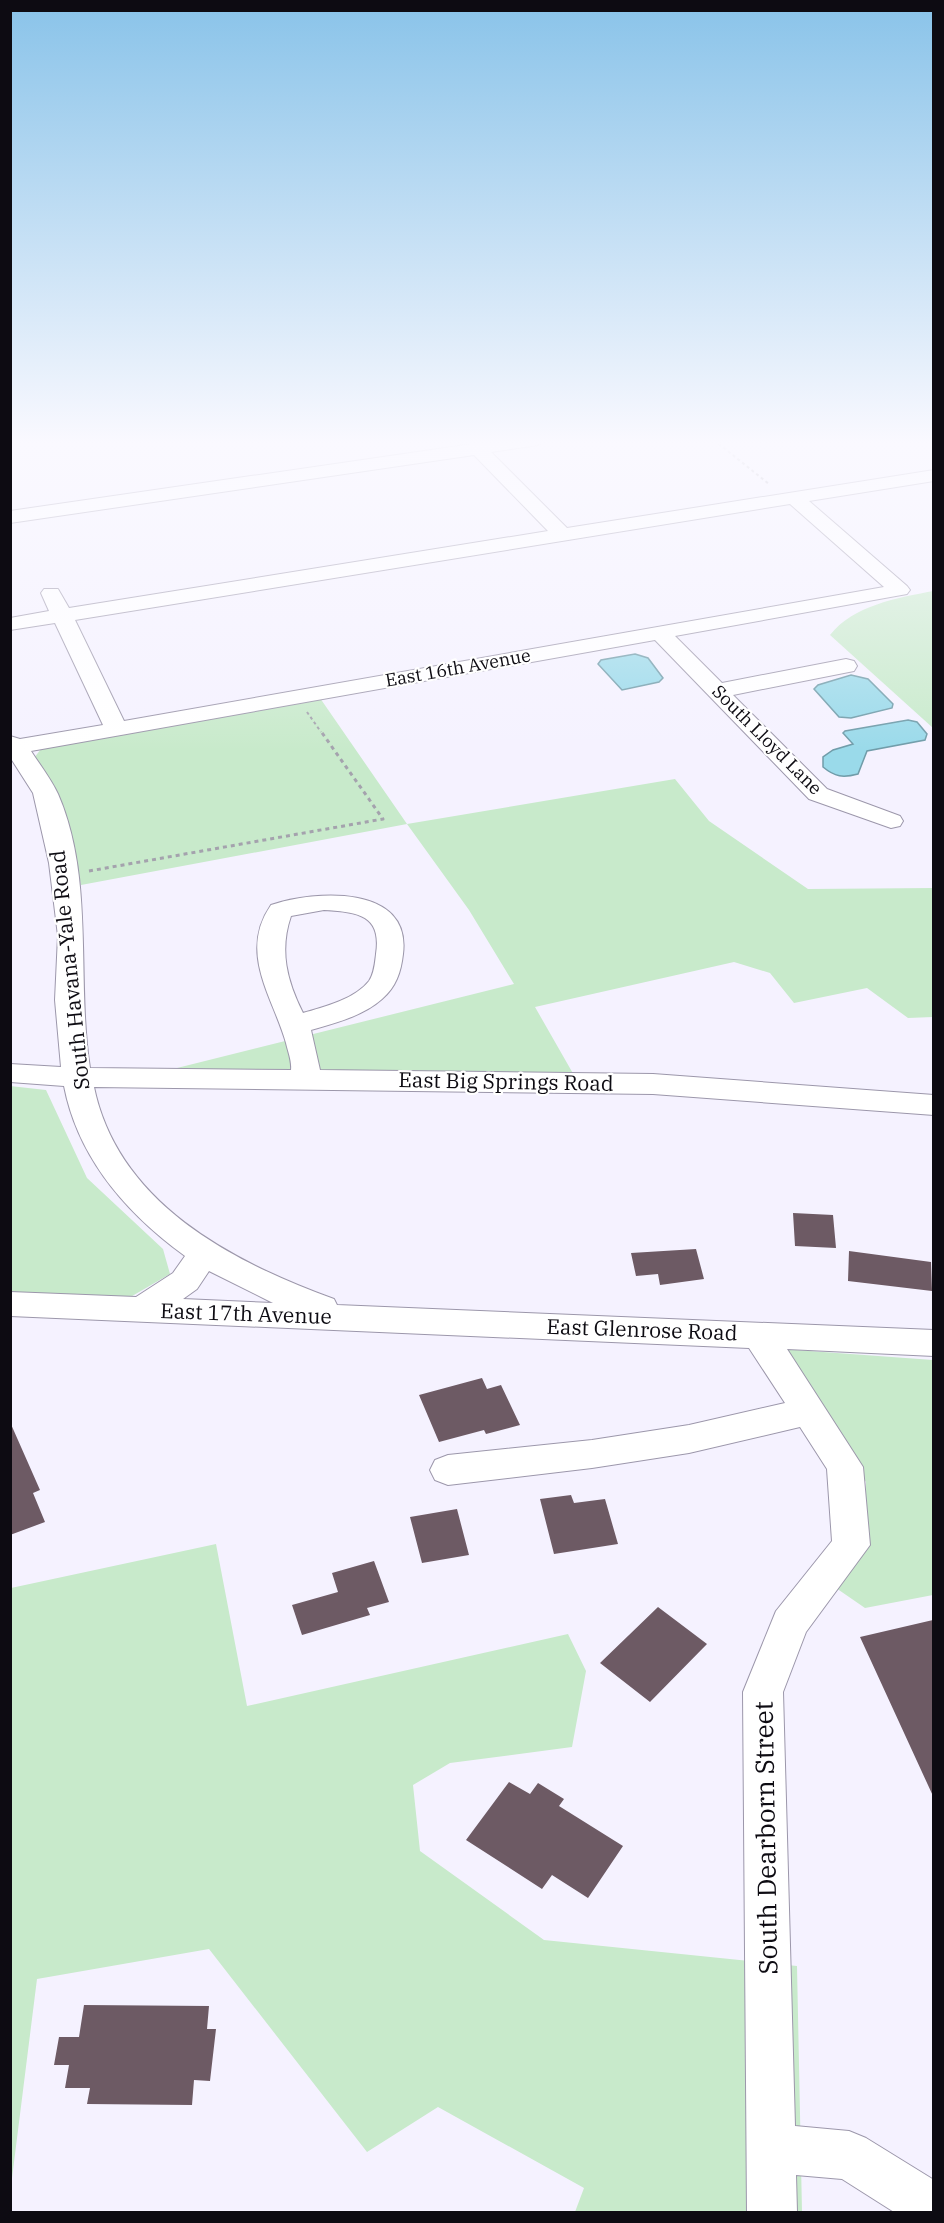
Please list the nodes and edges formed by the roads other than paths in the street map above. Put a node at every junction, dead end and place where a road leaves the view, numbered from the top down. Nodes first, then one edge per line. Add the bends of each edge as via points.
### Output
1 (508, 544) edge
2 (847, 544) edge
3 (51, 592) dead end
4 (64, 615) junction
5 (10, 624) edge
6 (659, 632) junction
7 (846, 666) dead end
8 (717, 691) junction
9 (116, 728) junction
10 (13, 745) edge
11 (891, 821) dead end
12 (295, 1025) junction
13 (10, 1073) edge
14 (78, 1077) junction
15 (305, 1080) junction
16 (933, 1105) edge
17 (203, 1254) junction
18 (10, 1304) edge
19 (141, 1310) junction
20 (351, 1318) junction
21 (759, 1335) junction
22 (933, 1343) edge
23 (809, 1411) junction
24 (448, 1470) dead end
25 (771, 2148) junction
26 (933, 2209) edge
27 (772, 2212) edge

1 - 4 street
2 - 6 street, East 16th Avenue via 900,590
3 - 4 street
4 - 5 street
4 - 9 street
6 - 8 street, South Lloyd Lane
6 - 9 street, East 16th Avenue
7 - 8 street
8 - 11 street, South Lloyd Lane via 818,795
9 - 10 street, East 16th Avenue
10 - 14 street, South Havana-Yale Road via 45,794 57,838 70,936 69,1001
12 - 12 street via 355,1004 379,986 389,961 392,933 381,915 358,905 318,903 292,905 280,911 273,926 270,953 274,983
12 - 15 street via 306,1065
13 - 14 street
14 - 15 street, East Big Springs Road
14 - 17 street, South Havana-Yale Road via 84,1111 98,1146 159,1220
15 - 16 street, East Big Springs Road via 653,1084
17 - 19 street, East 17th Avenue via 185,1281
17 - 20 street, South Havana-Yale Road via 293,1298
18 - 19 street, East 17th Avenue
19 - 20 street, East 17th Avenue
20 - 21 street, East Glenrose Road
21 - 22 street, East Glenrose Road
21 - 23 street, South Dearborn Street
23 - 24 street via 689,1439
23 - 25 street, South Dearborn Street via 846,1467 851,1545 790,1623 763,1692
25 - 26 street via 849,2155
25 - 27 street, South Dearborn Street

